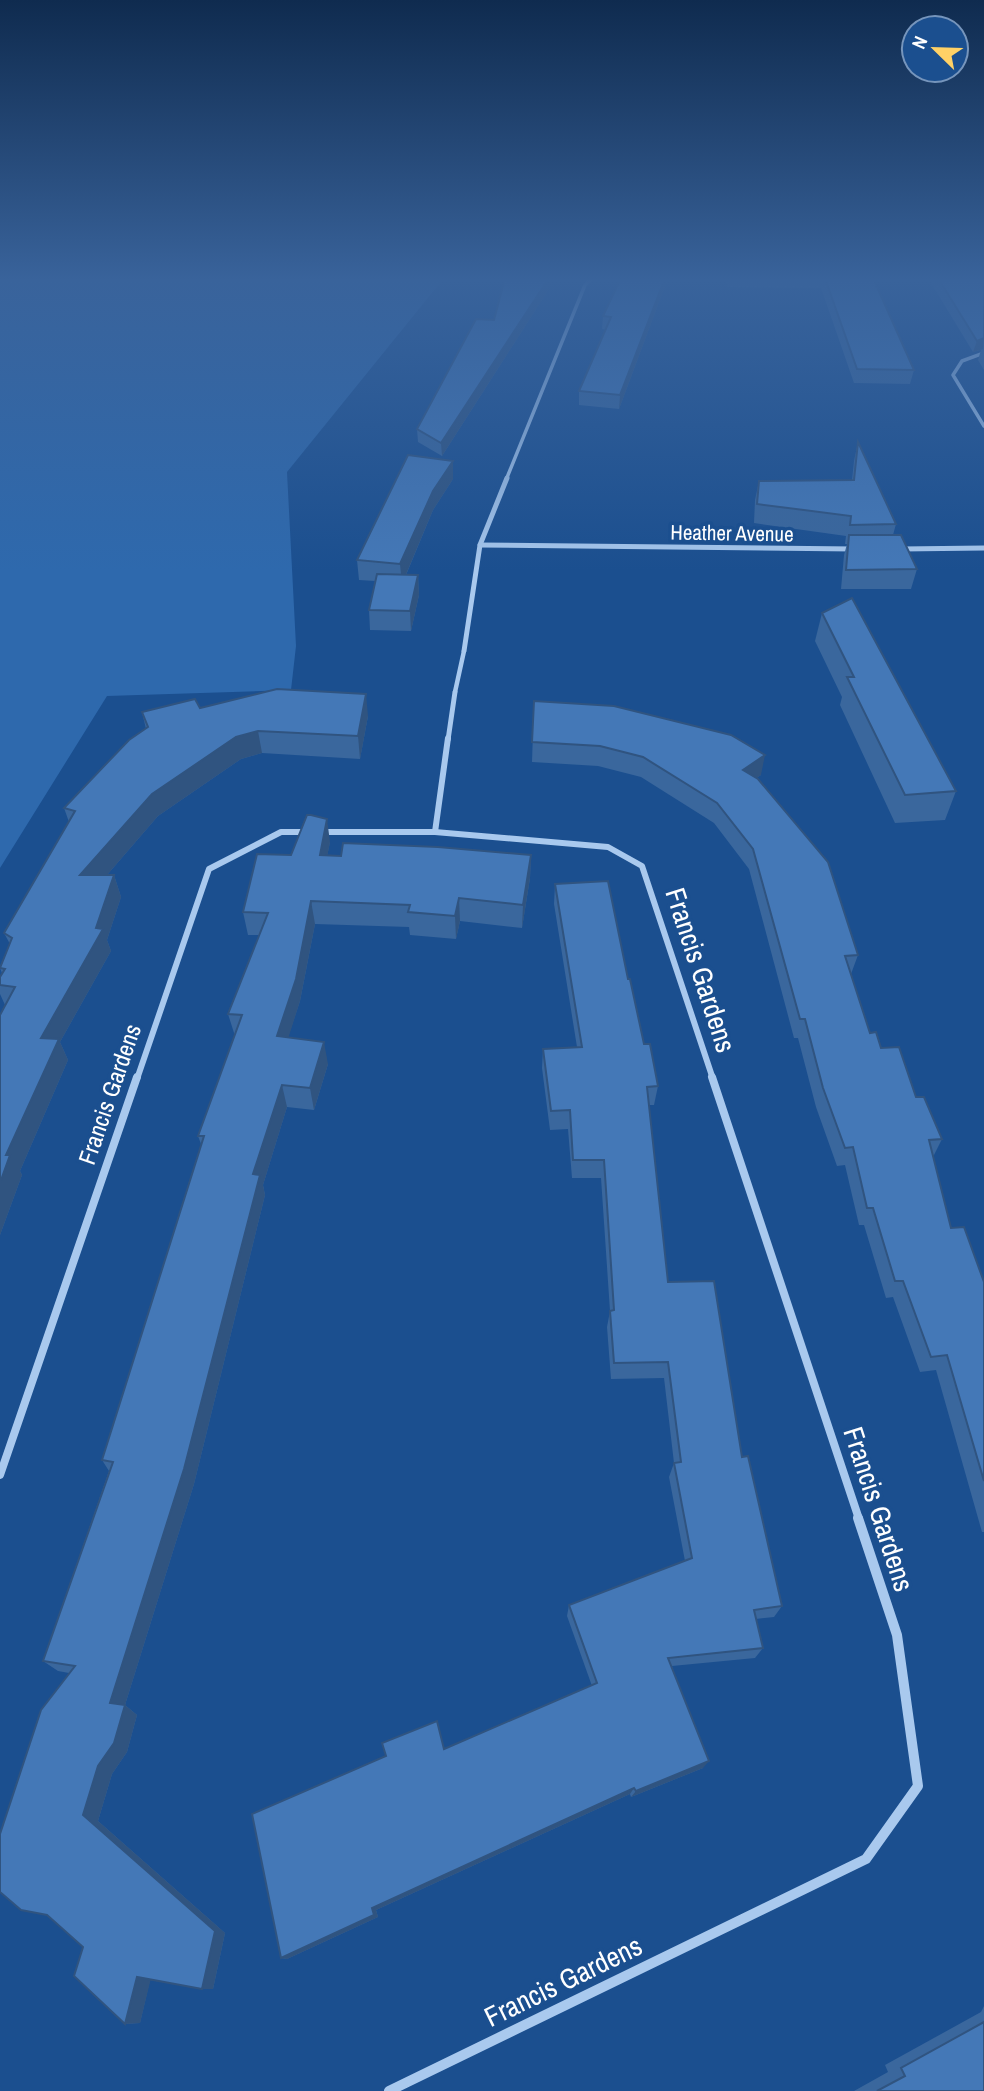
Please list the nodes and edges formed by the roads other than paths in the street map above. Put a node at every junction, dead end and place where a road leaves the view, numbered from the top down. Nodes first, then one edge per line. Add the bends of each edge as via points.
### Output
1 (546, 376) edge
2 (953, 376) edge
3 (984, 426) edge
4 (480, 545) junction
5 (984, 548) edge
6 (864, 549) edge
7 (891, 549) edge
8 (464, 651) joint
9 (455, 692) joint
10 (435, 832) junction
11 (0, 1475) edge
12 (389, 2091) edge

1 - 4 street
2 - 3 street
4 - 6 street, Heather Avenue
4 - 8 street
5 - 7 street
8 - 9 street
9 - 10 street
10 - 11 street, Francis Gardens via 281,832 209,869
10 - 12 street, Francis Gardens via 608,847 642,866 897,1634 918,1786 866,1859

